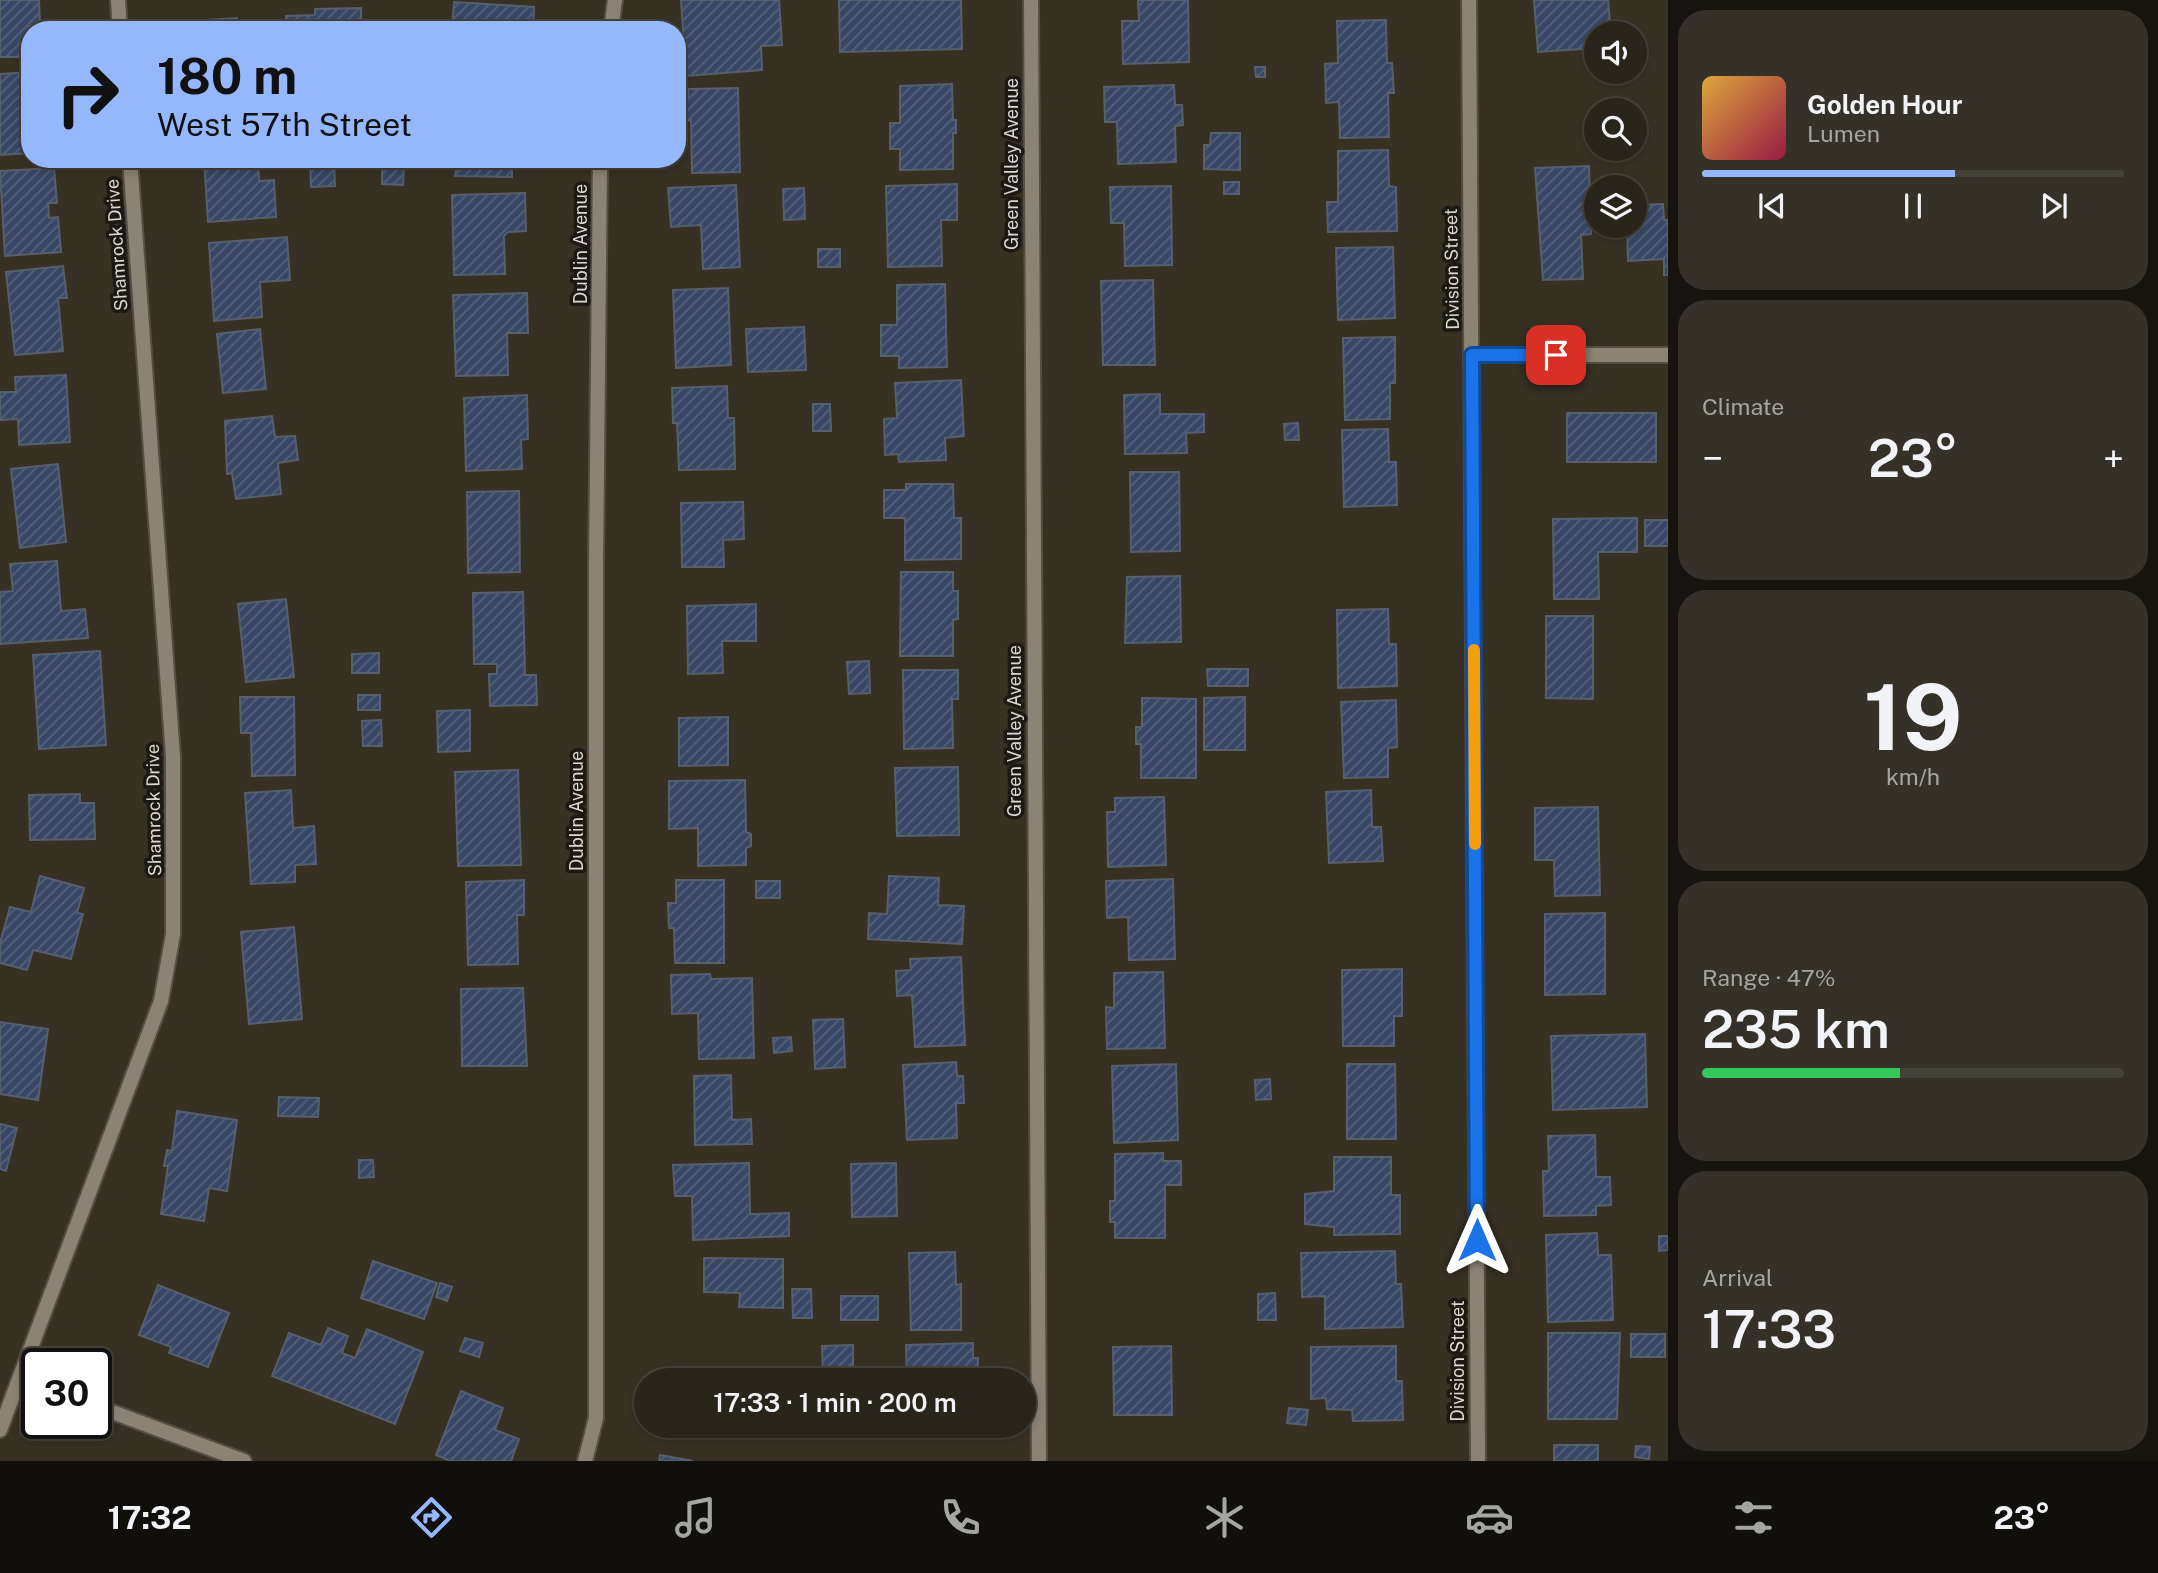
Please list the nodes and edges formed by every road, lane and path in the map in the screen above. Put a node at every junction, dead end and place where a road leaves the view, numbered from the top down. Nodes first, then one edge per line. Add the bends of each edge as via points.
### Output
1 (118, 0) edge
2 (615, 0) edge
3 (1031, 0) edge
4 (1469, 0) edge
5 (119, 21) edge
6 (612, 21) edge
7 (131, 168) edge
8 (600, 168) edge
9 (1472, 355) junction
10 (1668, 355) edge
11 (32, 1348) edge
12 (21, 1378) edge
13 (112, 1412) edge
14 (0, 1430) edge
15 (244, 1461) edge
16 (585, 1461) edge
17 (1038, 1461) edge
18 (1478, 1461) edge

1 - 5 street
2 - 6 street
3 - 17 street, Green Valley Avenue
4 - 9 street, Division Street
7 - 11 street, Shamrock Drive via 170,682 173,934 161,1001
8 - 16 street, Dublin Avenue via 597,1339 596,1418
9 - 10 street
9 - 18 street, Division Street
12 - 14 street, Shamrock Drive
13 - 15 street

